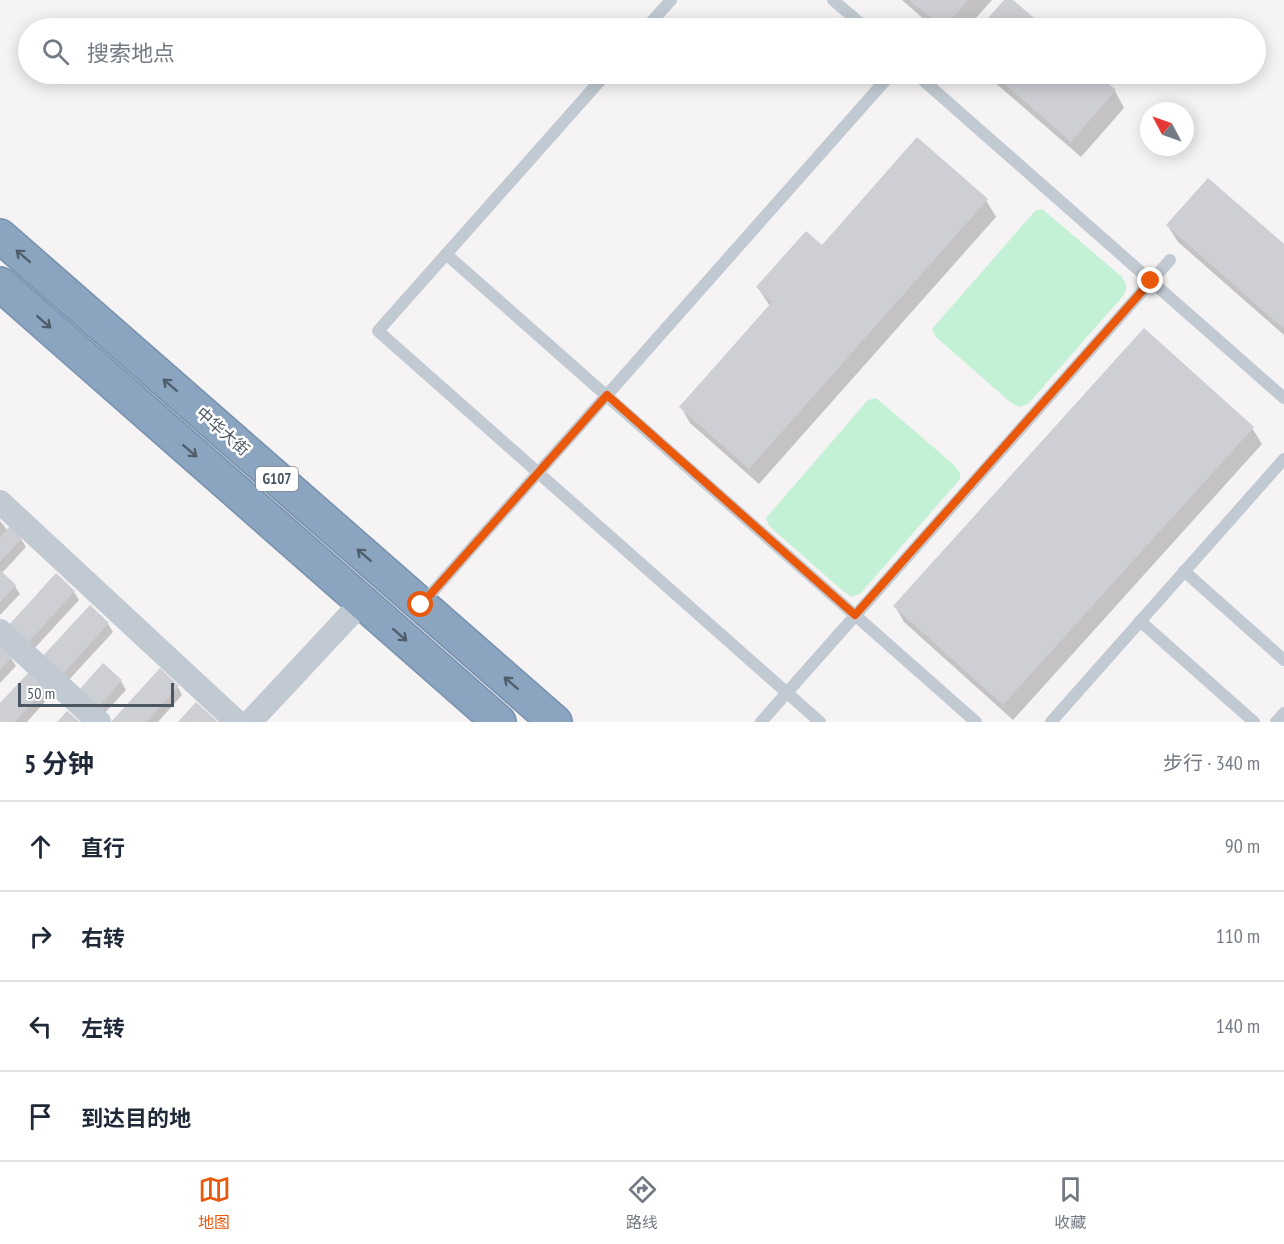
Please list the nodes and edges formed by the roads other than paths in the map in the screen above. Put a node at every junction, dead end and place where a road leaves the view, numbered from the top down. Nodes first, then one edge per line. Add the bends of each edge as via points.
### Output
1 (671, 0) edge
2 (833, 0) edge
3 (655, 18) edge
4 (854, 18) edge
5 (597, 84) edge
6 (882, 84) edge
7 (927, 84) edge
8 (0, 236) edge
9 (446, 254) junction
10 (1170, 260) dead end
11 (1151, 281) junction
12 (0, 284) edge
13 (607, 395) junction
14 (1284, 398) edge
15 (1284, 459) edge
16 (538, 473) junction
17 (0, 502) edge
18 (1184, 572) junction
19 (362, 602) junction
20 (421, 605) junction
21 (855, 615) junction
22 (1140, 621) junction
23 (0, 631) edge
24 (1284, 660) edge
25 (787, 693) junction
26 (1284, 713) edge
27 (99, 722) edge
28 (237, 722) edge
29 (250, 722) edge
30 (499, 722) edge
31 (555, 722) edge
32 (761, 722) edge
33 (820, 722) edge
34 (976, 722) edge
35 (1051, 722) edge
36 (1254, 722) edge
37 (1276, 722) edge

1 - 3 lane
2 - 4 lane
5 - 9 lane
6 - 13 lane
7 - 11 lane
20 -> 8 highway, 中华大街 / G107
9 - 13 lane
9 - 16 lane via 378,331
10 - 11 lane
11 - 14 lane
11 - 21 lane
12 -> 19 highway, G107
13 - 16 lane
13 - 21 lane
15 - 18 lane
16 - 20 lane
16 - 25 lane
17 - 28 street
18 - 22 lane
18 - 24 lane
19 - 29 street
19 -> 30 highway, G107
31 -> 20 highway, 中华大街 / G107
21 - 25 lane
21 - 34 lane
22 - 35 lane
22 - 36 lane
23 - 27 street
25 - 32 lane
25 - 33 lane
26 - 37 lane

